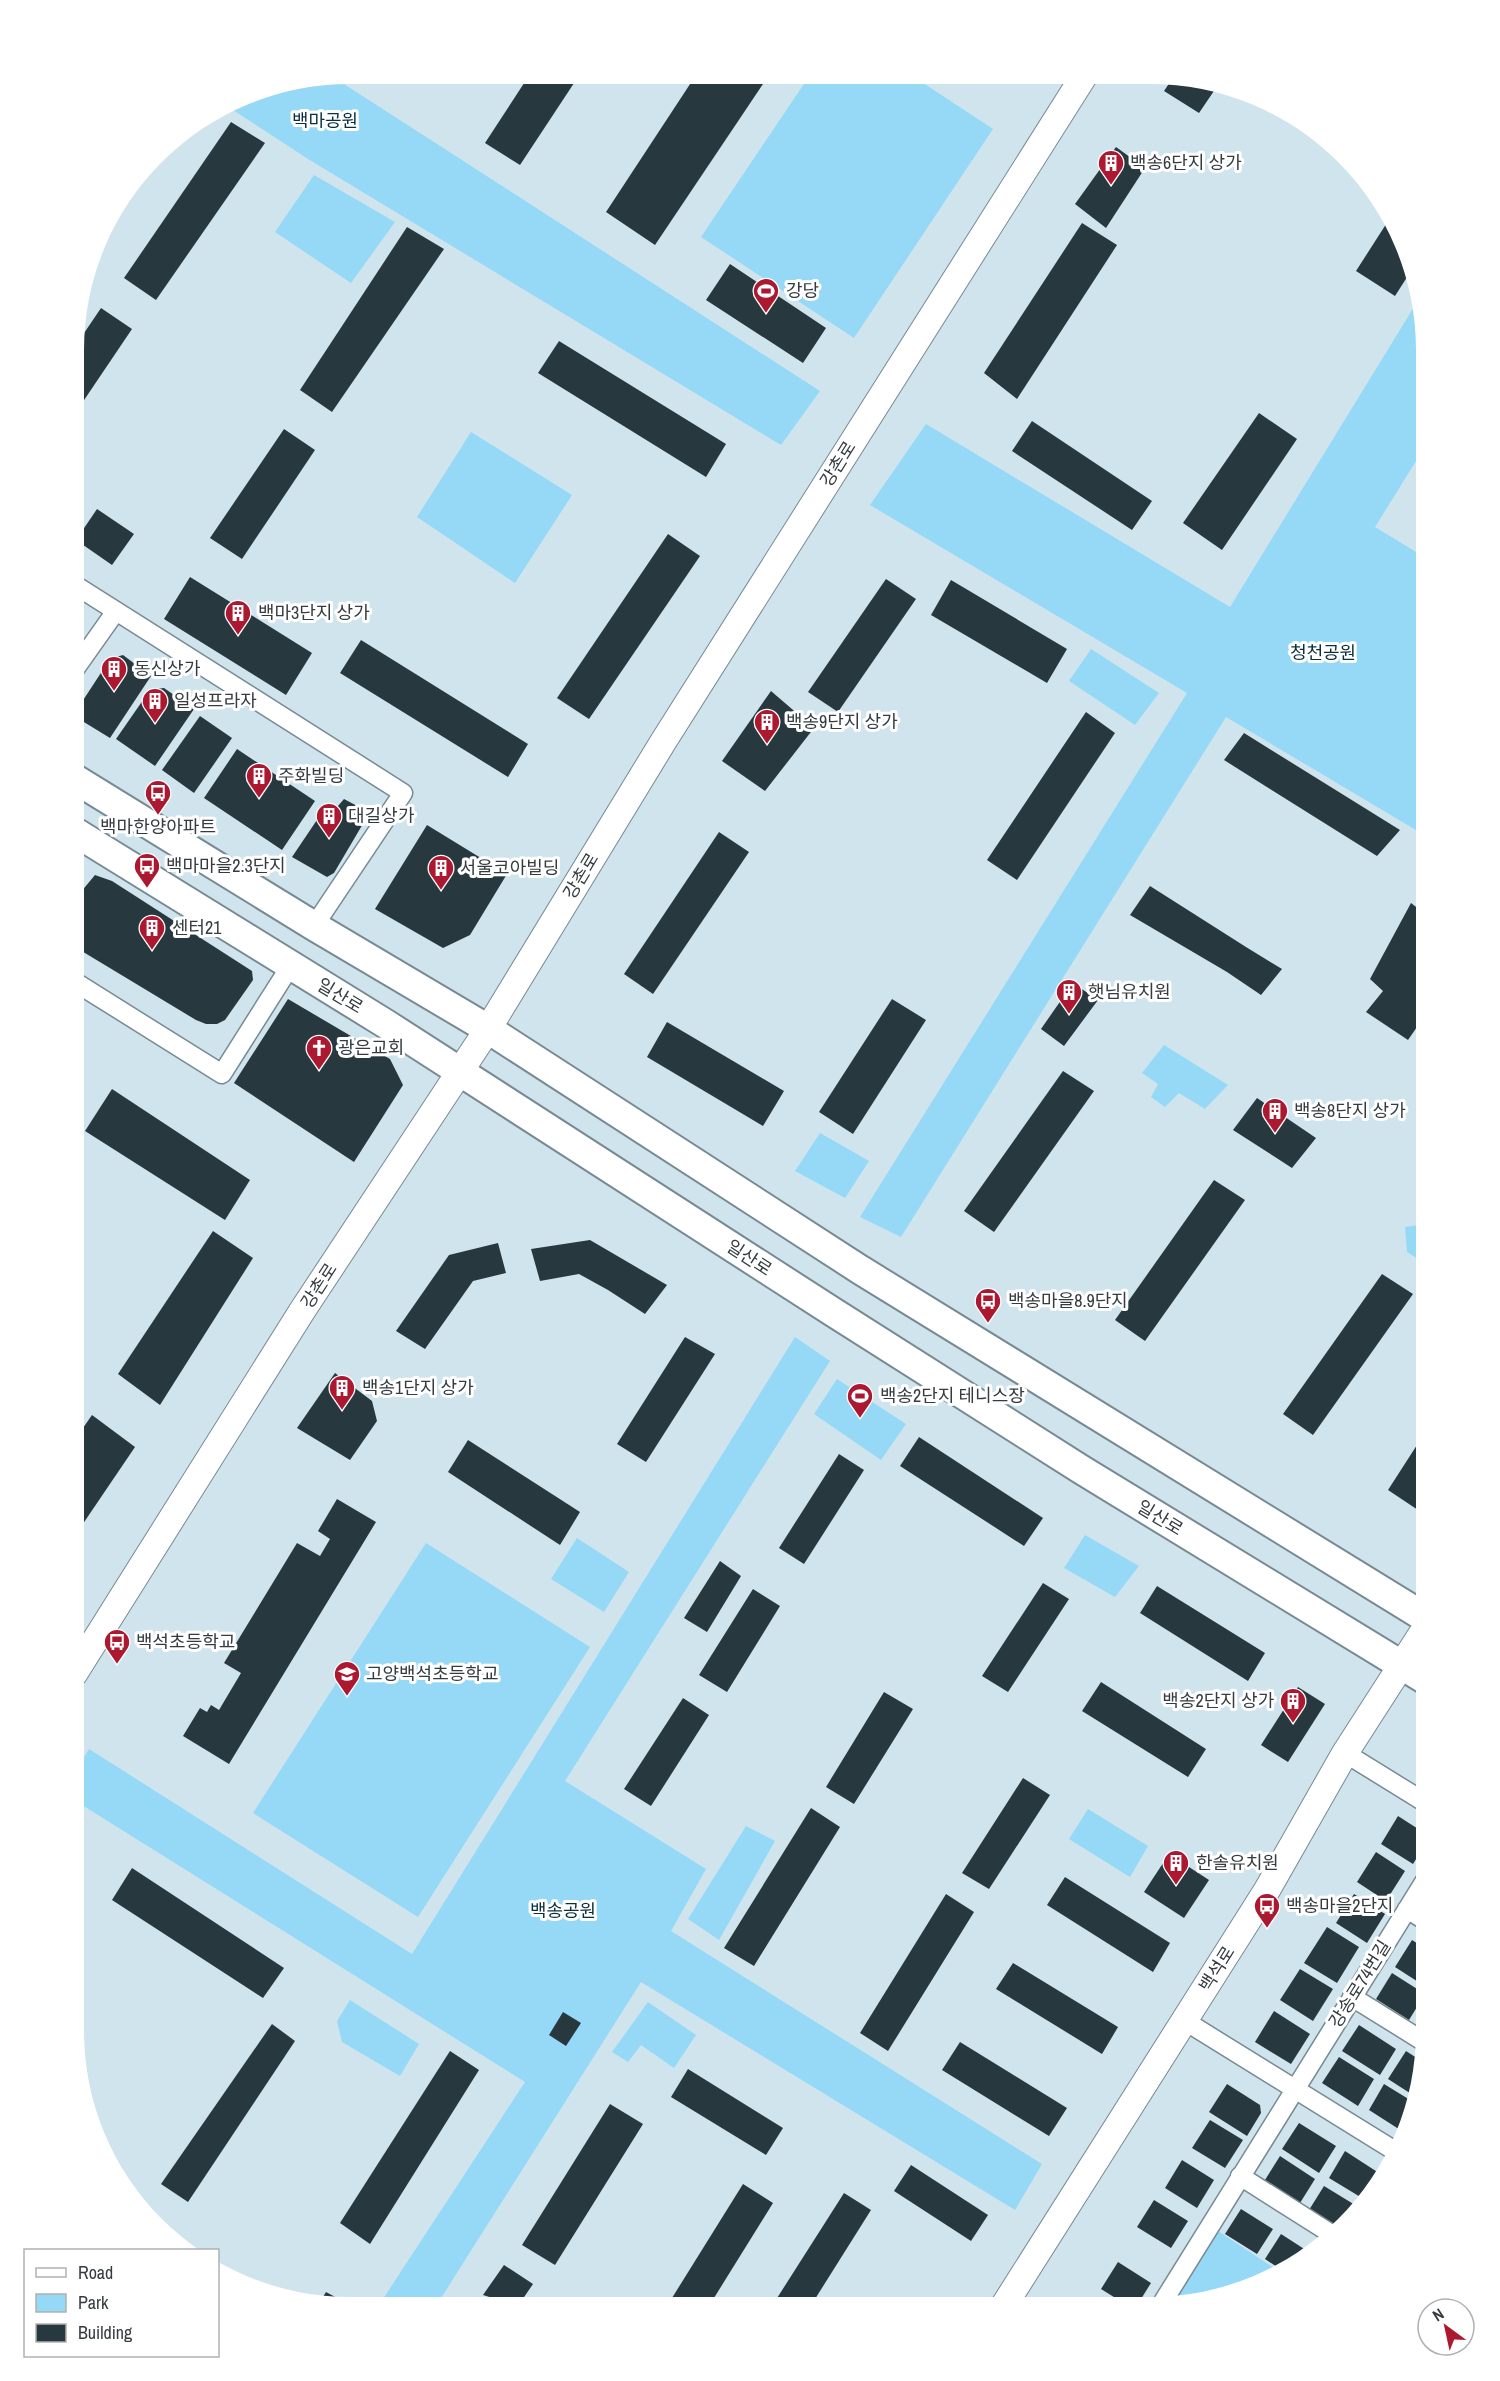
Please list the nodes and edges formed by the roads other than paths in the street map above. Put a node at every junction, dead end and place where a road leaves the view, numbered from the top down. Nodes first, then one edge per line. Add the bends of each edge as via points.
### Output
1 (1079, 84) edge
2 (84, 591) edge
3 (116, 611) junction
4 (84, 656) edge
5 (84, 785) edge
6 (84, 838) edge
7 (314, 926) junction
8 (291, 965) junction
9 (84, 988) edge
10 (488, 1029) junction
11 (460, 1071) junction
12 (1416, 1612) edge
13 (1416, 1643) edge
14 (84, 1658) edge
15 (1402, 1665) junction
16 (1416, 1674) edge
17 (1345, 1752) junction
18 (1416, 1797) edge
19 (1416, 1895) edge
20 (1407, 1909) junction
21 (1416, 1915) edge
22 (1352, 1997) junction
23 (1185, 2021) junction
24 (1416, 2037) edge
25 (1294, 2088) junction
26 (1389, 2147) edge
27 (1240, 2176) junction
28 (1326, 2230) edge
29 (1166, 2296) edge
30 (1009, 2297) edge

1 - 10 main road, 강촌로 via 669,732
2 - 3 street
3 - 4 street
3 - 7 street via 403,793
5 - 7 main road
6 - 8 main road, 일산로
7 - 10 main road
8 - 9 street via 222,1074
8 - 11 main road, 일산로
10 - 11 main road, 강촌로
10 - 12 main road via 859,1269
11 - 14 main road, 강촌로
11 - 15 main road, 일산로 via 1082,1470
13 - 15 main road, 백석로
15 - 16 main road, 일산로
15 - 17 main road, 백석로
17 - 18 street
17 - 23 main road, 백석로 via 1267,1890
19 - 20 street, 강송로74번길
20 - 21 street
20 - 22 street, 강송로74번길
22 - 24 street
22 - 25 street, 강송로74번길
23 - 25 street
23 - 30 main road, 백석로
25 - 26 street
25 - 27 street, 강송로74번길
27 - 28 street
27 - 29 street, 강송로74번길

